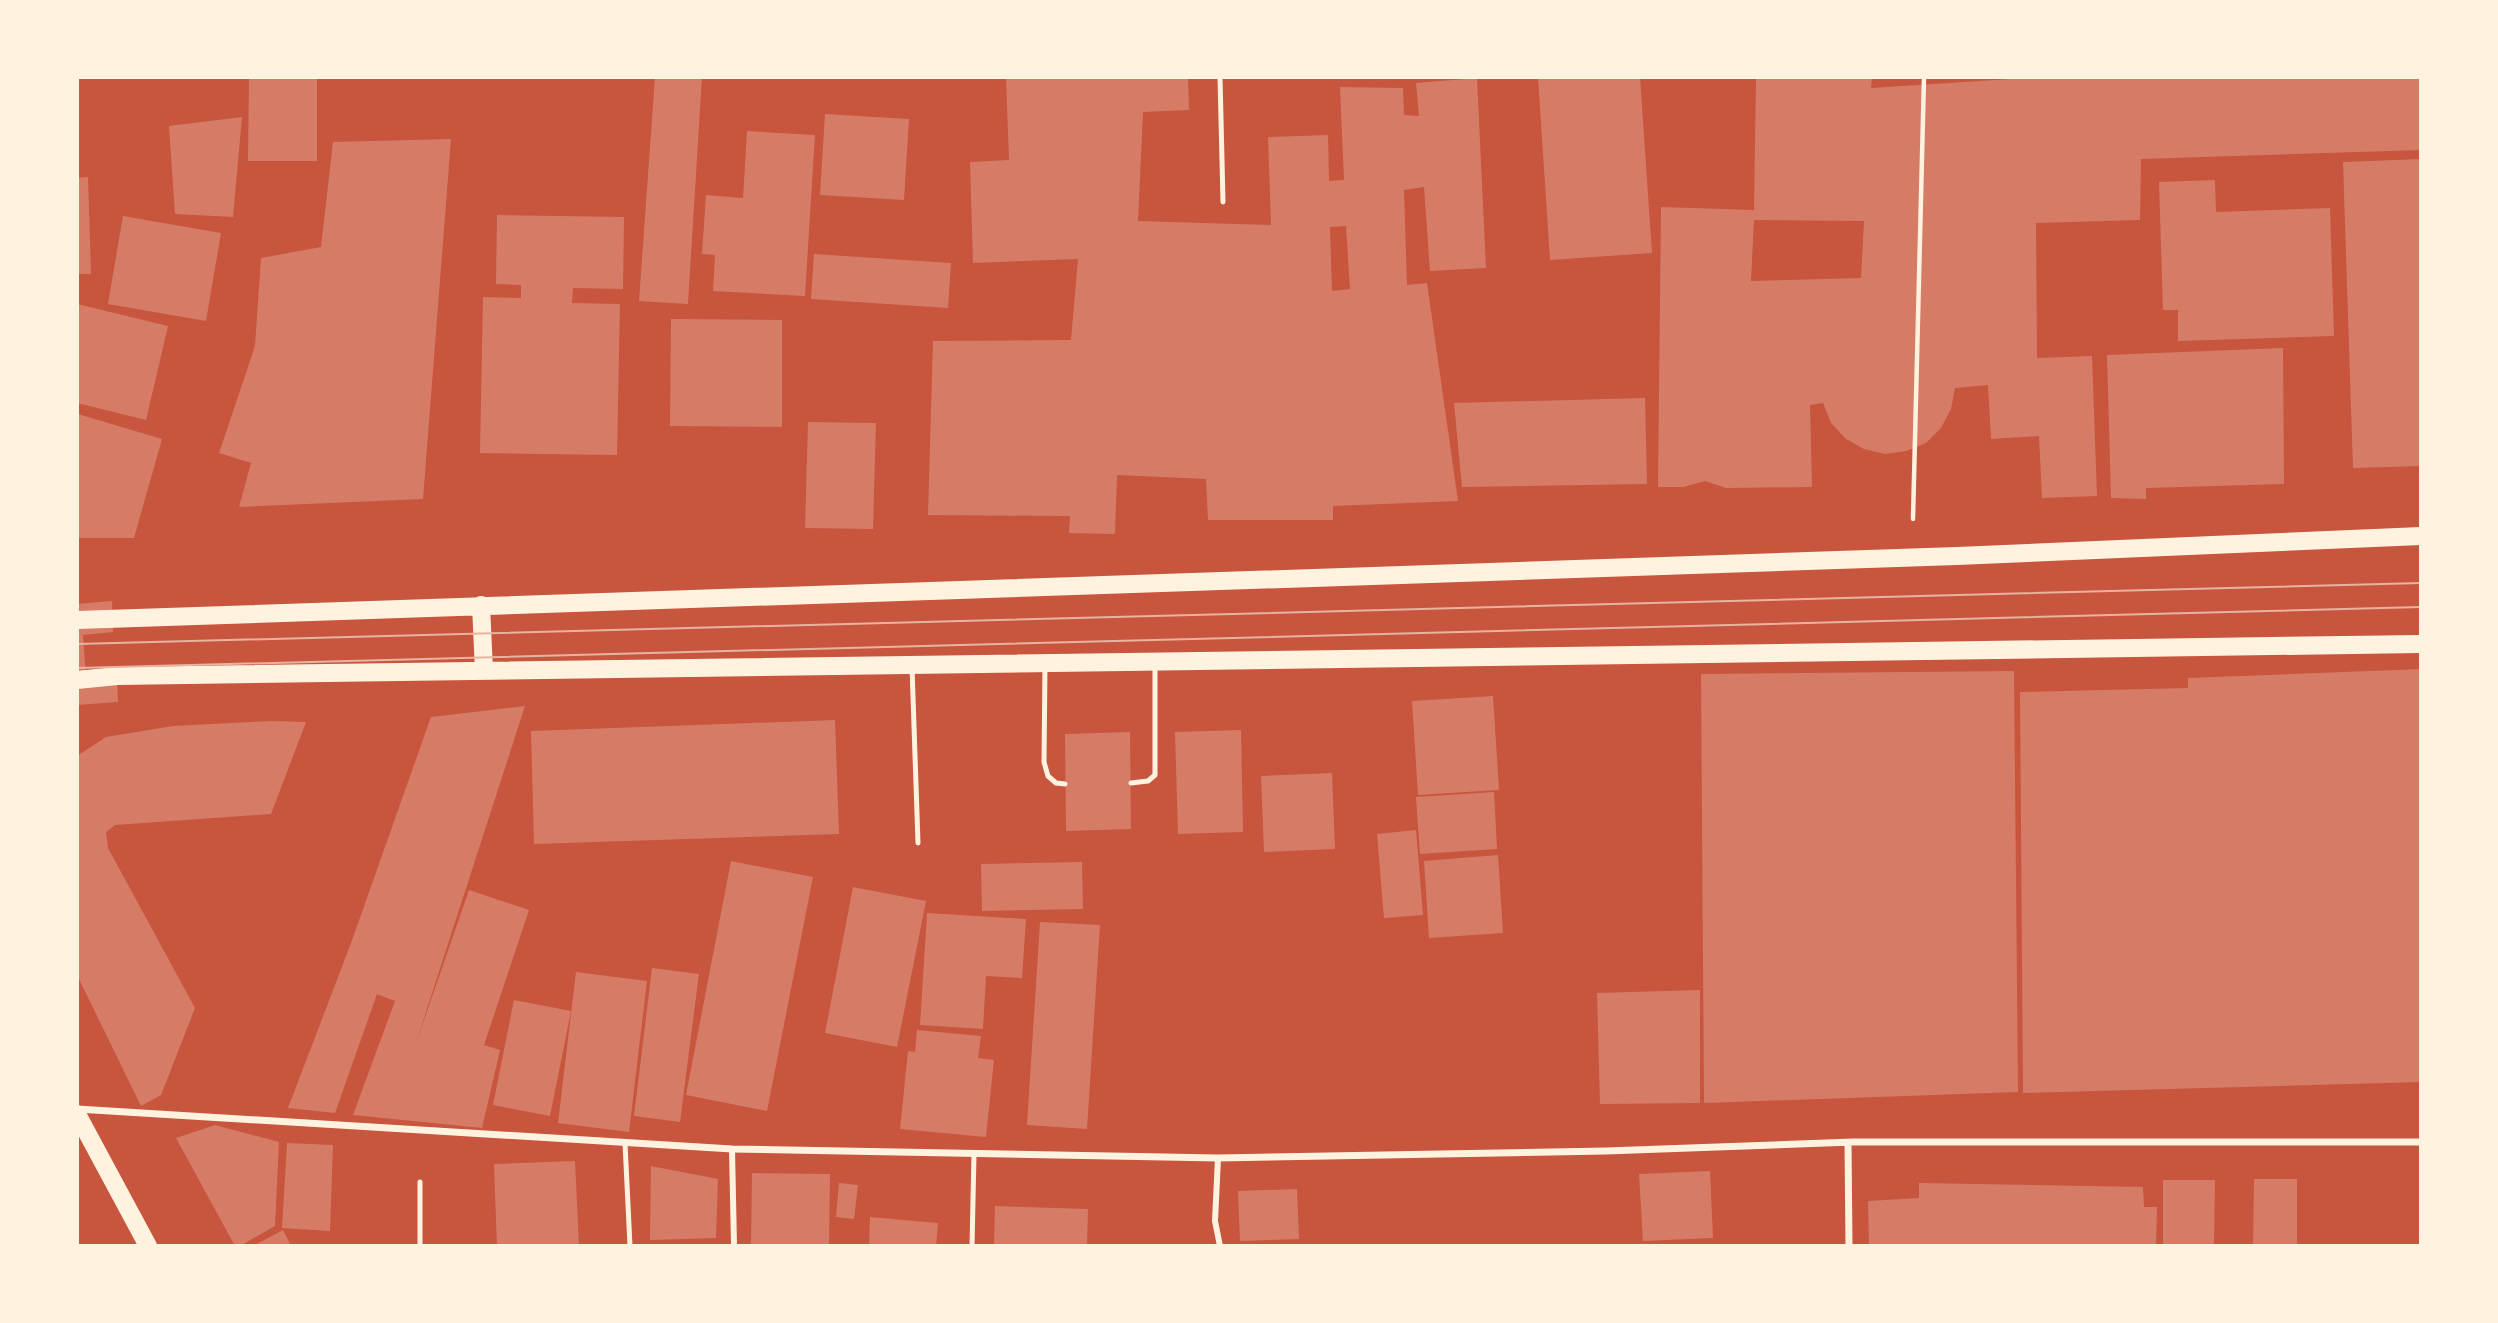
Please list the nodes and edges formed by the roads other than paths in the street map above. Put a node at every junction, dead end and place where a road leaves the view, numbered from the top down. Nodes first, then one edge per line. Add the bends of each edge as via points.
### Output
1 (1220, 77) edge
2 (1223, 202) dead end
3 (2421, 536) edge
4 (481, 605) junction
5 (77, 620) edge
6 (2421, 644) edge
7 (1155, 662) junction
8 (1045, 663) junction
9 (912, 665) junction
10 (484, 671) junction
11 (117, 676) junction
12 (77, 680) edge
13 (77, 688) edge
14 (1131, 783) dead end
15 (1066, 784) dead end
16 (918, 843) dead end
17 (77, 1112) edge
18 (2421, 1142) edge
19 (625, 1143) junction
20 (1848, 1143) junction
21 (732, 1149) junction
22 (974, 1154) junction
23 (1218, 1158) junction
24 (419, 1182) dead end
25 (148, 1246) edge
26 (420, 1246) edge
27 (630, 1246) edge
28 (734, 1246) edge
29 (972, 1246) edge
30 (1220, 1246) edge
31 (1849, 1246) edge

1 - 2 lane
3 - 4 main road
4 - 5 main road
4 - 10 main road
6 - 7 main road
7 - 8 main road
7 - 14 lane via 1155,775
8 - 9 main road
8 - 15 lane via 1044,762 1048,776
9 - 10 main road
9 - 16 lane
10 - 11 main road
11 - 12 main road
11 - 13 main road
17 - 19 street
17 - 25 main road
18 - 20 street
19 - 21 street
19 - 27 lane
20 - 23 street
20 - 31 street
21 - 22 street
21 - 28 street
22 - 23 street
22 - 29 lane
23 - 30 street via 1215,1221
24 - 26 lane

